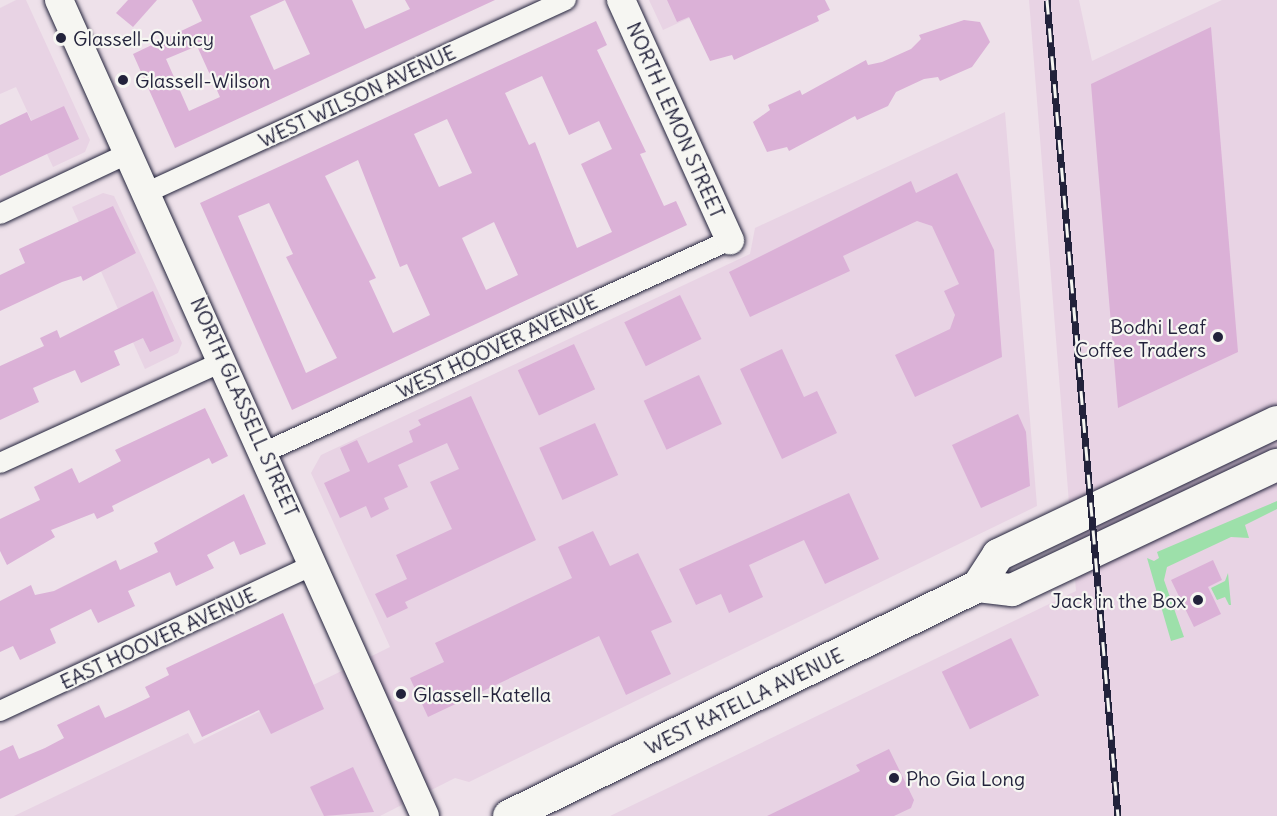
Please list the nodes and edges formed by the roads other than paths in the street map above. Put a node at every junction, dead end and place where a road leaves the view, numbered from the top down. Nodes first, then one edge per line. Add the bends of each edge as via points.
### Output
1 (58, 0) edge
2 (566, 0) edge
3 (621, 0) edge
4 (129, 153) junction
5 (148, 192) junction
6 (0, 214) edge
7 (730, 240) joint
8 (224, 361) junction
9 (1277, 422) edge
10 (265, 452) junction
11 (0, 464) edge
12 (1277, 465) edge
13 (315, 564) junction
14 (978, 586) junction
15 (0, 711) edge
16 (425, 816) edge
17 (509, 816) edge

1 - 4 main road, NORTH GLASSELL STREET
2 - 5 street, WEST WILSON AVENUE
3 - 7 main road, NORTH LEMON STREET
4 - 5 main road, NORTH GLASSELL STREET
4 - 6 street
5 - 8 main road, NORTH GLASSELL STREET
7 - 10 street, WEST HOOVER AVENUE
8 - 10 main road, NORTH GLASSELL STREET
8 - 11 street
9 - 14 main road via 998,555
10 - 13 main road, NORTH GLASSELL STREET
12 - 14 main road via 1012,590
13 - 15 street, EAST HOOVER AVENUE
13 - 16 main road, NORTH GLASSELL STREET
14 - 17 main road, WEST KATELLA AVENUE

